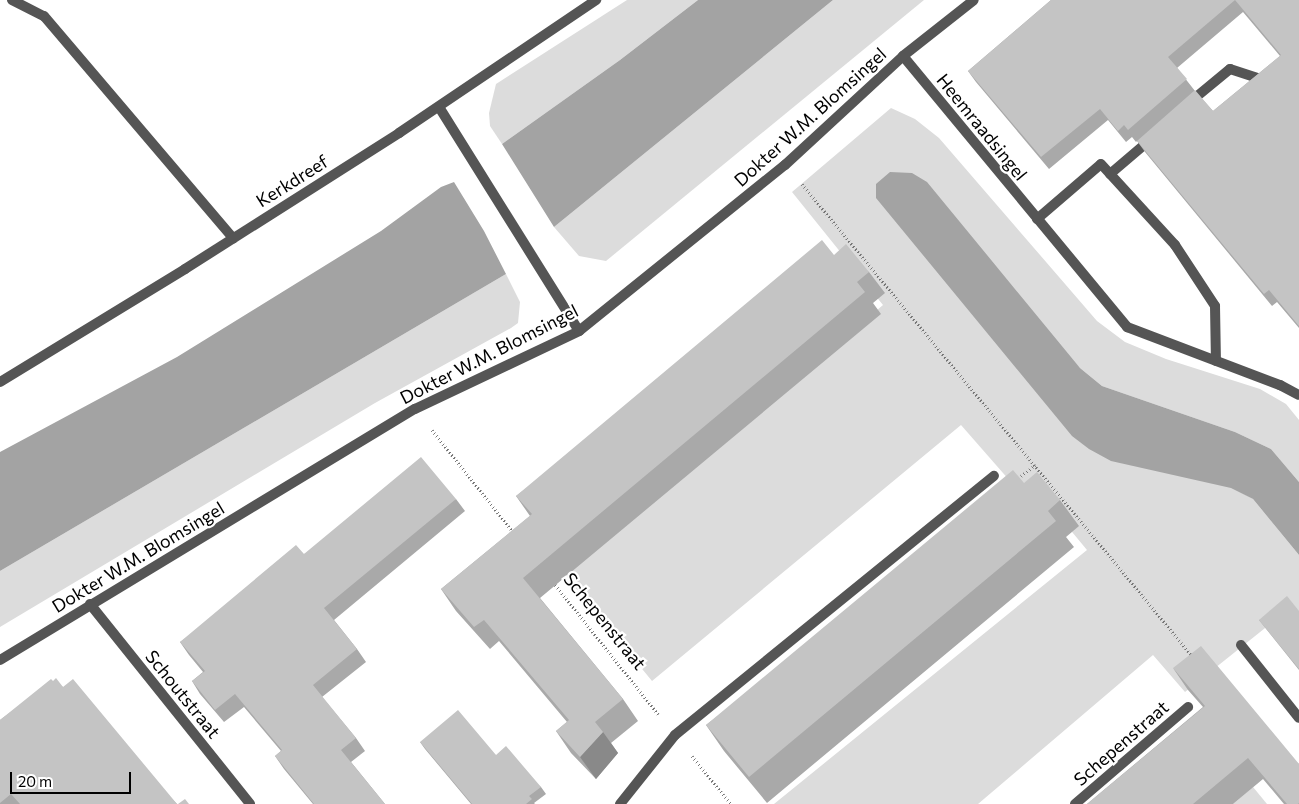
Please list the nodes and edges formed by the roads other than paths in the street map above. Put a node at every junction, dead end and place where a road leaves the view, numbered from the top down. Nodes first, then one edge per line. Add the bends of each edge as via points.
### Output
1 (12, 0) edge
2 (596, 0) edge
3 (974, 0) edge
4 (903, 56) junction
5 (1261, 79) edge
6 (439, 107) junction
7 (1183, 108) edge
8 (1158, 134) edge
9 (1110, 174) junction
10 (1037, 219) junction
11 (233, 238) junction
12 (579, 331) junction
13 (1216, 361) junction
14 (0, 382) edge
15 (1299, 395) edge
16 (994, 476) dead end
17 (90, 604) junction
18 (1241, 645) dead end
19 (0, 660) edge
20 (1188, 707) edge
21 (1299, 718) edge
22 (250, 804) edge
23 (620, 804) edge
24 (1075, 804) edge

1 - 11 street via 44,16
2 - 6 street, Kerkdreef
3 - 4 street, Dokter W.M. Blomsingel
4 - 10 street, Heemraadsingel
4 - 12 street, Dokter W.M. Blomsingel via 785,165
5 - 7 street via 1230,69
6 - 11 street, Kerkdreef
6 - 12 street
8 - 9 street
9 - 10 street via 1101,164
9 - 13 street via 1175,245 1215,306
10 - 13 street, Heemraadsingel via 1127,327
11 - 14 street, Kerkdreef
12 - 17 street, Dokter W.M. Blomsingel via 415,409
13 - 15 street, Heemraadsingel
16 - 23 street via 675,735
17 - 19 street, Dokter W.M. Blomsingel
17 - 22 street, Schoutstraat
18 - 21 street
20 - 24 street, Schepenstraat

